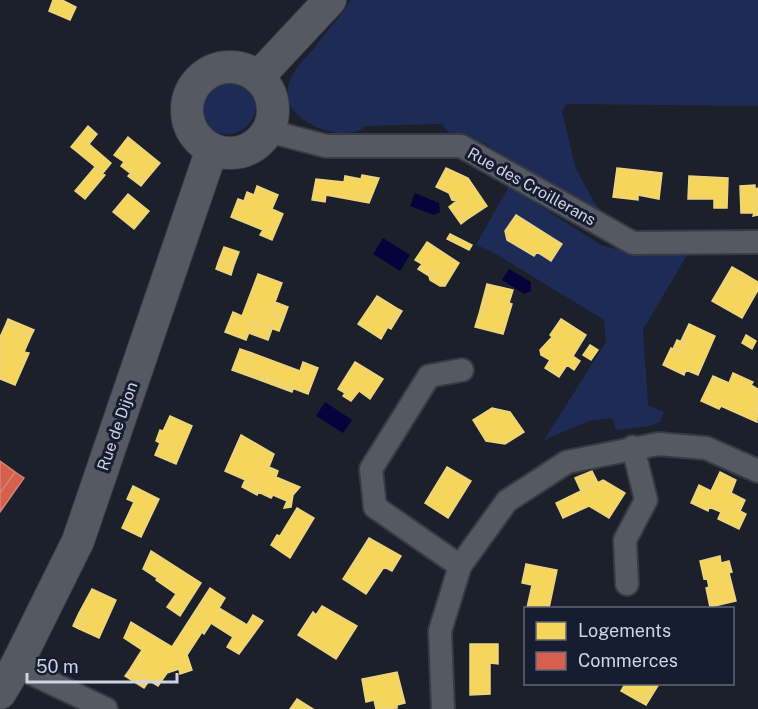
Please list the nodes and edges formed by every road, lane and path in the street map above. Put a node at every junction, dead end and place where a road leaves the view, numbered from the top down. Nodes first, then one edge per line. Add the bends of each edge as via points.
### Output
1 (330, 0) edge
2 (258, 77) junction
3 (268, 131) junction
4 (212, 149) junction
5 (758, 242) edge
6 (462, 370) dead end
7 (633, 447) junction
8 (758, 471) edge
9 (460, 566) junction
10 (627, 584) dead end
11 (16, 666) junction
12 (0, 693) edge
13 (106, 709) edge
14 (443, 709) edge

1 - 2 street
2 - 3 street via 272,103
2 - 4 street via 231,67 216,69 194,87 188,100 191,129
3 - 4 street via 249,149 231,153
3 - 5 street, Rue des Croillerans via 326,146 461,146 633,243
4 - 11 street, Rue de Dijon via 78,541
6 - 9 street via 429,376 371,469 375,507
7 - 8 street via 658,444 706,448
7 - 9 street via 567,462 507,501
7 - 10 street via 646,500 625,540
9 - 14 street via 440,631
11 - 12 street, Rue de Dijon
11 - 13 street

